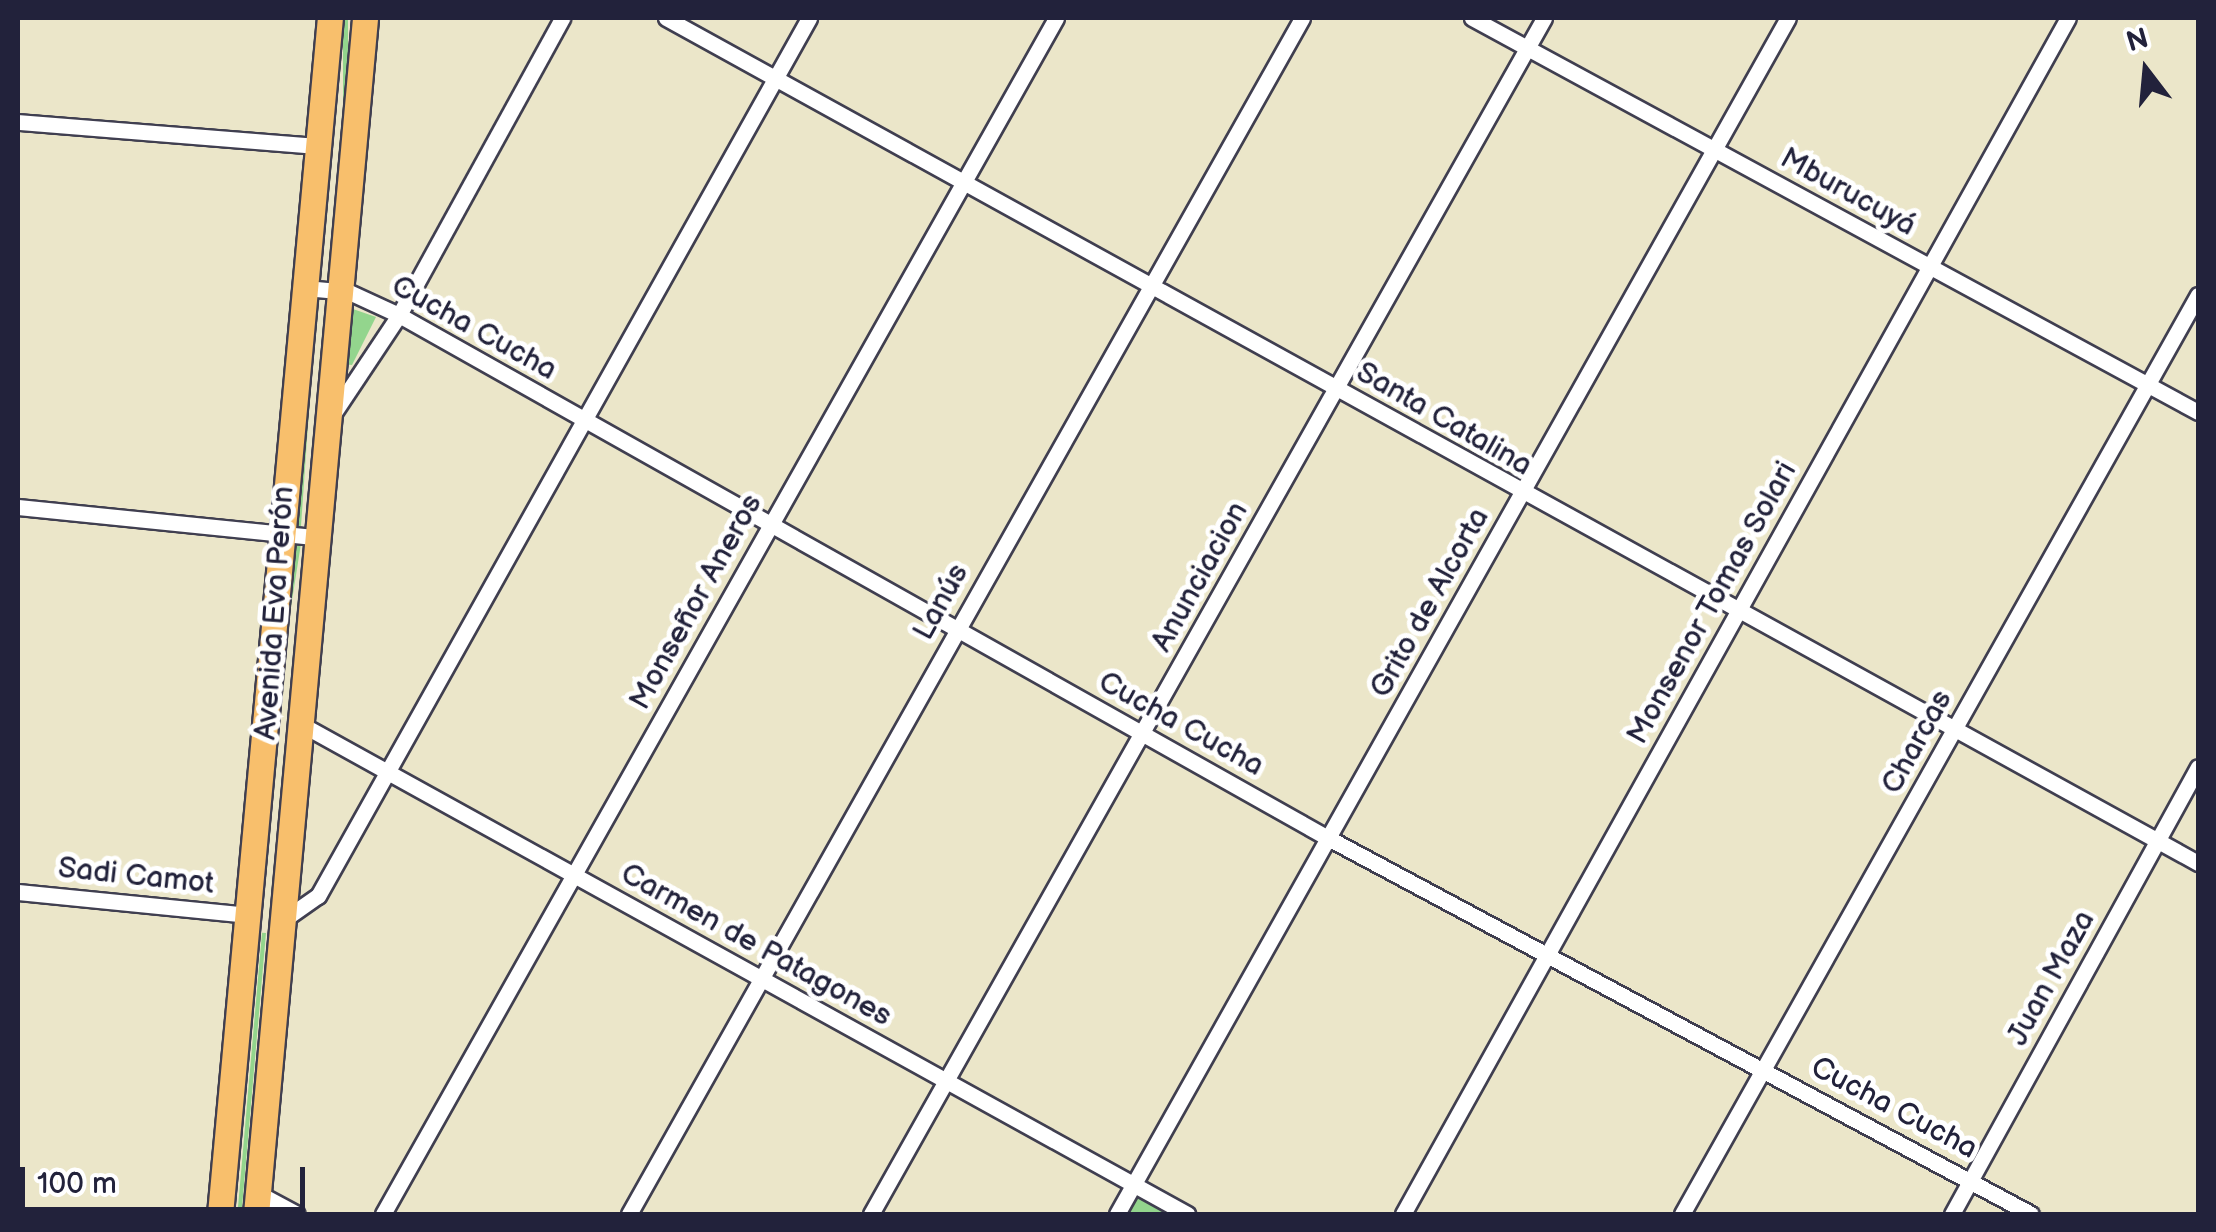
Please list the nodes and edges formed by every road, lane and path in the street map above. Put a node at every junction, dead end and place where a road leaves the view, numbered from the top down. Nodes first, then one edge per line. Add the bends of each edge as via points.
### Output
1 (330, 18) edge
2 (365, 18) edge
3 (562, 18) edge
4 (666, 18) edge
5 (809, 18) edge
6 (1056, 18) edge
7 (1302, 18) edge
8 (1472, 18) edge
9 (1544, 18) edge
10 (1788, 18) edge
11 (2068, 18) edge
12 (1528, 48) junction
13 (774, 79) junction
14 (18, 122) edge
15 (318, 146) junction
16 (1715, 151) junction
17 (965, 182) junction
18 (1934, 270) junction
19 (305, 288) junction
20 (1151, 288) junction
21 (337, 291) junction
22 (2198, 296) edge
23 (399, 315) junction
24 (2150, 384) junction
25 (1336, 390) junction
26 (2198, 412) edge
27 (580, 420) junction
28 (322, 426) junction
29 (1522, 495) junction
30 (18, 506) edge
31 (769, 528) junction
32 (284, 534) junction
33 (313, 537) junction
34 (1738, 609) junction
35 (956, 630) junction
36 (299, 723) junction
37 (1957, 728) junction
38 (1142, 735) junction
39 (2198, 767) edge
40 (385, 773) junction
41 (1328, 838) junction
42 (2158, 841) junction
43 (2198, 863) edge
44 (572, 876) junction
45 (18, 892) edge
46 (249, 915) junction
47 (286, 918) junction
48 (1550, 956) junction
49 (760, 982) junction
50 (1765, 1070) junction
51 (946, 1080) junction
52 (1970, 1181) junction
53 (1133, 1186) junction
54 (257, 1204) edge
55 (220, 1214) edge
56 (298, 1214) edge
57 (384, 1214) edge
58 (630, 1214) edge
59 (871, 1214) edge
60 (1117, 1214) edge
61 (1187, 1214) edge
62 (1403, 1214) edge
63 (1682, 1214) edge
64 (1952, 1214) edge
65 (2031, 1214) edge

1 - 15 main road, Avenida Eva Perón
2 - 21 main road, Avenida Eva Perón
3 - 23 street
4 - 13 street, Santa Catalina
5 - 13 street
6 - 17 street, Monseñor Aneros
7 - 20 street, Lanús
8 - 12 street, Mburucuyá
9 - 12 street, Anunciacion
10 - 16 street, Grito de Alcorta
11 - 18 street, Monsenor Tomas Solari
12 - 16 street, Mburucuyá
12 - 25 street, Anunciacion
13 - 17 street, Santa Catalina
13 - 27 street
14 - 15 street
15 - 19 main road, Avenida Eva Perón
16 - 18 street, Mburucuyá
16 - 29 street, Grito de Alcorta
17 - 20 street, Santa Catalina
17 - 31 street, Monseñor Aneros
18 - 24 street, Mburucuyá
18 - 34 street, Monsenor Tomas Solari
19 - 21 street, Cucha Cucha
19 - 32 main road, Avenida Eva Perón
20 - 25 street, Santa Catalina
20 - 35 street, Lanús
21 - 23 street, Cucha Cucha
21 - 28 main road, Avenida Eva Perón
22 - 24 street, Charcas
23 - 27 street, Cucha Cucha
23 - 28 street
24 - 26 street, Mburucuyá
24 - 37 street, Charcas
25 - 29 street, Santa Catalina
25 - 38 street, Anunciacion
27 - 31 street, Cucha Cucha
27 - 40 street
28 - 33 main road, Avenida Eva Perón
29 - 34 street, Santa Catalina
29 - 41 street, Grito de Alcorta
30 - 32 street
31 - 35 street, Cucha Cucha
31 - 44 street, Monseñor Aneros
32 - 33 street
32 - 46 main road, Avenida Eva Perón
33 - 36 main road, Avenida Eva Perón
34 - 37 street, Santa Catalina
34 - 48 street, Monsenor Tomas Solari
35 - 38 street, Cucha Cucha
35 - 49 street, Lanús
36 - 40 street, Carmen de Patagones
36 - 47 main road, Avenida Eva Perón
37 - 42 street, Santa Catalina
37 - 50 street, Charcas
38 - 41 street, Cucha Cucha
38 - 51 street, Anunciacion
39 - 42 street, Juan Maza
40 - 44 street, Carmen de Patagones
40 - 47 street via 318,896
41 - 48 street, Cucha Cucha
41 - 53 street, Grito de Alcorta
42 - 43 street, Santa Catalina
42 - 52 street, Juan Maza
44 - 49 street, Carmen de Patagones
44 - 57 street, Monseñor Aneros
45 - 46 street, Sadi Camot
46 - 55 main road, Avenida Eva Perón
47 - 54 main road, Avenida Eva Perón
48 - 50 street, Cucha Cucha
48 - 62 street, Monsenor Tomas Solari
49 - 51 street, Carmen de Patagones
49 - 58 street, Lanús
50 - 52 street, Cucha Cucha
50 - 63 street, Charcas
51 - 53 street, Carmen de Patagones
51 - 59 street, Anunciacion
52 - 64 street, Juan Maza
52 - 65 street, Cucha Cucha
53 - 60 street, Grito de Alcorta
53 - 61 street, Carmen de Patagones
54 - 56 street

